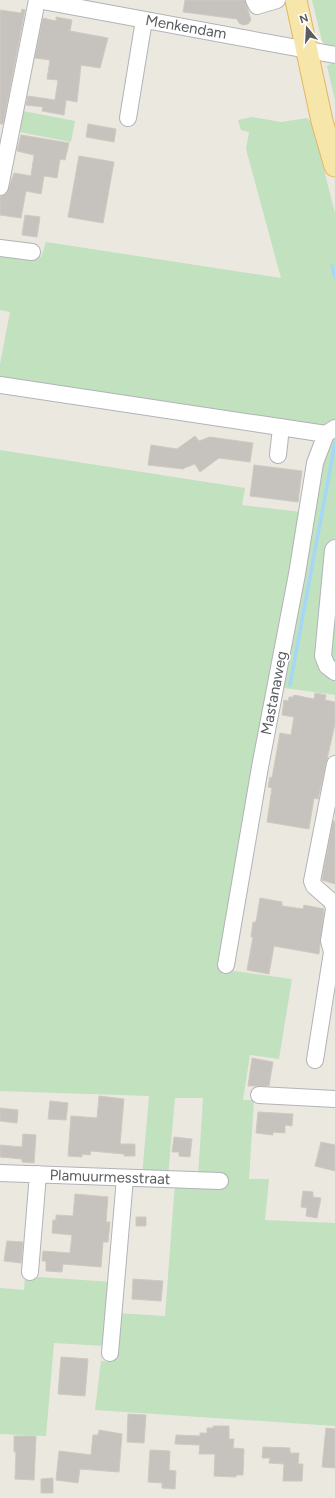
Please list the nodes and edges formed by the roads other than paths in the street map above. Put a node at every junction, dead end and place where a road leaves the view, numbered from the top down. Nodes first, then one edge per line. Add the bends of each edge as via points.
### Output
1 (37, 0) edge
2 (254, 0) edge
3 (277, 0) edge
4 (296, 0) edge
5 (144, 20) junction
6 (306, 48) junction
7 (335, 55) edge
8 (128, 118) dead end
9 (335, 166) edge
10 (0, 187) edge
11 (0, 248) edge
12 (32, 252) dead end
13 (0, 385) edge
14 (281, 428) junction
15 (330, 431) edge
16 (278, 455) dead end
17 (335, 548) edge
18 (335, 672) edge
19 (335, 764) edge
20 (226, 965) dead end
21 (315, 1060) dead end
22 (258, 1095) dead end
23 (335, 1099) edge
24 (0, 1173) edge
25 (38, 1174) junction
26 (125, 1178) junction
27 (220, 1181) dead end
28 (30, 1272) dead end
29 (110, 1353) dead end

1 - 5 street, Menkendam
1 - 10 street
2 - 3 street via 257,6
4 - 6 main road
5 - 6 street, Menkendam
5 - 8 street
6 - 7 street, Menkendam
6 - 9 main road
11 - 12 street
13 - 14 street
14 - 15 street
14 - 16 street
15 - 20 street, Mastanaweg via 315,463
17 - 18 street via 323,656 327,666
19 - 21 street via 312,881 330,900 334,909 329,941 332,952
22 - 23 street
24 - 25 street, Plamuurmesstraat
25 - 26 street, Plamuurmesstraat
25 - 28 street
26 - 27 street, Plamuurmesstraat
26 - 29 street

